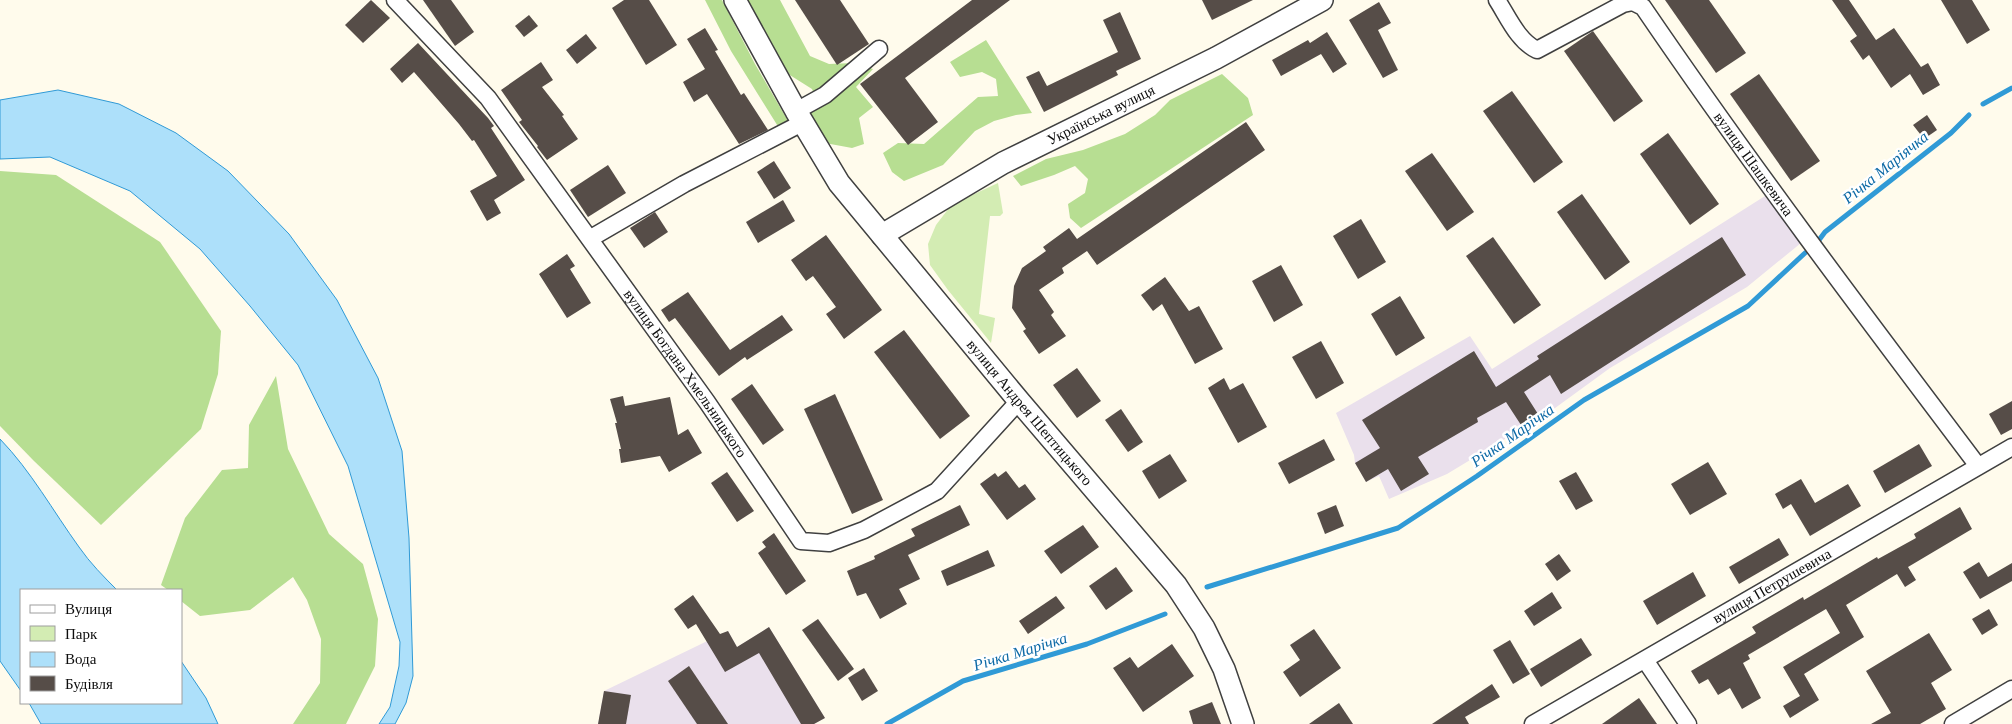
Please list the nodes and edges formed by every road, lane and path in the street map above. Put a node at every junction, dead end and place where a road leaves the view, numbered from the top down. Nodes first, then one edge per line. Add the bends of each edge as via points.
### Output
1 (395, 0) edge
2 (735, 0) edge
3 (1322, 0) edge
4 (1497, 0) edge
5 (879, 49) dead end
6 (800, 116) junction
7 (882, 235) junction
8 (591, 238) junction
9 (1019, 401) junction
10 (2012, 447) edge
11 (1978, 466) junction
12 (1645, 660) junction
13 (2012, 689) edge
14 (1243, 724) edge
15 (1532, 724) edge
16 (1688, 724) edge
17 (1953, 724) edge

1 - 8 street, вулиця Богдана Хмельницького via 488,98
2 - 6 street, вулиця Андрея Шептицького
3 - 7 street, Українська вулиця via 1216,58 1003,164
4 - 11 street, вулиця Шашкевича via 1528,46 1537,50 1623,4 1633,2 1643,7 1833,274
5 - 6 street
6 - 7 street, вулиця Андрея Шептицького via 839,183
6 - 8 street
7 - 9 street, вулиця Андрея Шептицького
8 - 9 street, вулиця Богдана Хмельницького via 801,541 829,543 864,530 937,491
9 - 14 street, вулиця Андрея Шептицького via 1176,585 1204,628 1224,669
10 - 11 street, вулиця Петрушевича
11 - 12 street, вулиця Петрушевича
12 - 15 street, вулиця Петрушевича
12 - 16 street
13 - 17 street

